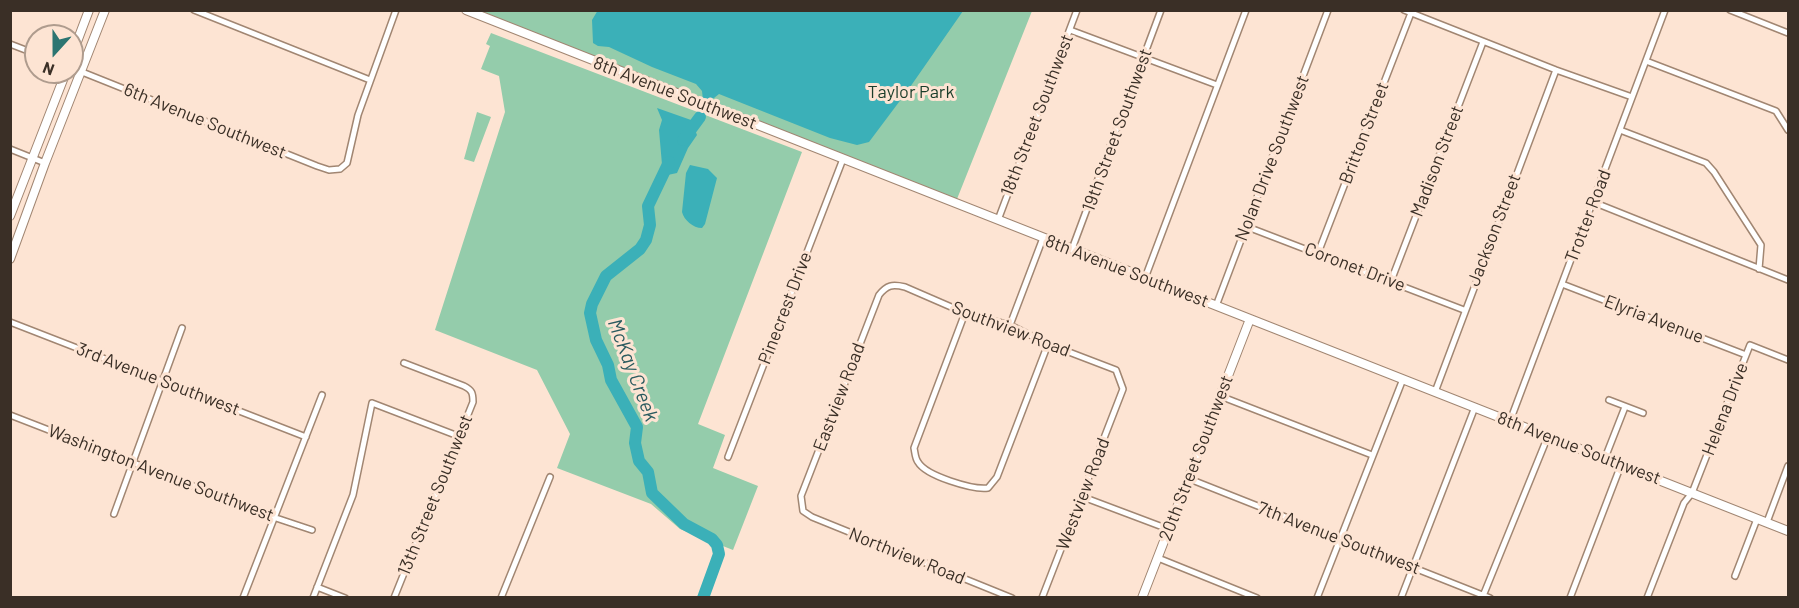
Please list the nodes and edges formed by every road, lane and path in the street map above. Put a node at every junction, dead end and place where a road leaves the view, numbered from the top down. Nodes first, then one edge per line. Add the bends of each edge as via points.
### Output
1 (105, 10) edge
2 (194, 10) edge
3 (396, 10) edge
4 (466, 10) edge
5 (1077, 10) edge
6 (1161, 10) edge
7 (1246, 10) edge
8 (1328, 10) edge
9 (1665, 10) edge
10 (1730, 10) edge
11 (1408, 12) edge
12 (1070, 30) junction
13 (1788, 33) edge
14 (1483, 42) junction
15 (1144, 57) junction
16 (1646, 61) junction
17 (84, 63) edge
18 (1556, 69) junction
19 (84, 72) edge
20 (370, 80) junction
21 (61, 84) edge
22 (76, 84) edge
23 (1217, 85) junction
24 (1632, 97) junction
25 (1620, 130) junction
26 (1788, 130) edge
27 (10, 149) edge
28 (32, 158) junction
29 (843, 159) junction
30 (45, 163) junction
31 (1593, 202) junction
32 (10, 216) edge
33 (998, 220) junction
34 (1245, 226) junction
35 (1043, 238) junction
36 (1072, 249) junction
37 (1318, 253) junction
38 (11, 257) edge
39 (1759, 269) junction
40 (1145, 278) junction
41 (1788, 280) edge
42 (1391, 281) junction
43 (1562, 284) junction
44 (887, 286) joint
45 (1216, 306) junction
46 (1464, 310) junction
47 (965, 313) junction
48 (1250, 319) junction
49 (10, 322) edge
50 (1010, 325) junction
51 (182, 328) dead end
52 (1048, 344) junction
53 (1746, 355) junction
54 (1788, 360) edge
55 (404, 363) dead end
56 (1403, 379) junction
57 (163, 381) junction
58 (1123, 389) joint
59 (1435, 392) junction
60 (322, 395) dead end
61 (1220, 396) junction
62 (1609, 400) dead end
63 (1475, 407) junction
64 (1625, 407) junction
65 (1644, 413) dead end
66 (10, 415) edge
67 (1510, 421) junction
68 (458, 436) junction
69 (1548, 436) junction
70 (306, 437) junction
71 (1372, 455) junction
72 (728, 457) dead end
73 (1605, 458) junction
74 (134, 463) junction
75 (1621, 465) junction
76 (1788, 466) edge
77 (550, 477) dead end
78 (1187, 478) junction
79 (1692, 493) junction
80 (1083, 497) junction
81 (803, 512) joint
82 (114, 514) dead end
83 (273, 517) junction
84 (1757, 519) junction
85 (1767, 522) junction
86 (1168, 529) junction
87 (312, 530) dead end
88 (1788, 531) edge
89 (1340, 538) junction
90 (1158, 558) junction
91 (1413, 566) junction
92 (1735, 576) dead end
93 (317, 587) junction
94 (243, 597) edge
95 (313, 597) edge
96 (345, 597) edge
97 (394, 597) edge
98 (501, 597) edge
99 (1012, 597) edge
100 (1042, 597) edge
101 (1142, 597) edge
102 (1257, 597) edge
103 (1317, 597) edge
104 (1401, 597) edge
105 (1486, 597) edge
106 (1570, 597) edge
107 (1647, 597) edge

1 - 17 street
2 - 20 street
3 - 20 street
4 - 29 street, 8th Avenue Southwest
5 - 12 street, 18th Street Southwest
6 - 15 street, 19th Street Southwest
7 - 23 street
8 - 34 street, Nolan Drive Southwest
9 - 16 street, Trotter Road
10 - 13 street
11 - 14 street
11 - 37 street, Britton Street
12 - 15 street
12 - 33 street, 18th Street Southwest
14 - 18 street
14 - 42 street, Madison Street
15 - 23 street
15 - 36 street, 19th Street Southwest
16 - 24 street, Trotter Road
16 - 26 street via 1776,111
18 - 24 street
18 - 46 street, Jackson Street
19 - 20 street, 6th Avenue Southwest via 329,170 340,169 347,163
21 - 28 street
22 - 30 street
23 - 40 street
24 - 25 street, Trotter Road
25 - 31 street, Trotter Road
25 - 39 street via 1706,163 1761,245
27 - 28 street
28 - 30 street
28 - 32 street
29 - 33 street, 8th Avenue Southwest
29 - 72 street, Pinecrest Drive
30 - 38 street
31 - 39 street
31 - 43 street, Trotter Road
33 - 35 street, 8th Avenue Southwest
34 - 37 street, Coronet Drive
34 - 45 street, Nolan Drive Southwest
35 - 36 street, 8th Avenue Southwest
35 - 50 street
36 - 40 street, 8th Avenue Southwest
37 - 42 street, Coronet Drive
39 - 41 street
40 - 45 street, 8th Avenue Southwest
42 - 46 street, Coronet Drive
43 - 53 street, Elyria Avenue
43 - 67 street, Trotter Road
44 - 47 street, Southview Road via 905,287
44 - 81 street, Eastview Road via 879,296 801,496
45 - 48 street, 8th Avenue Southwest
46 - 59 street, Jackson Street
47 - 50 street, Southview Road
47 - 52 street via 914,448 917,461 925,470 979,489 988,488 996,477
48 - 56 street, 8th Avenue Southwest
48 - 61 street, 20th Street Southwest
49 - 57 street, 3rd Avenue Southwest
50 - 52 street, Southview Road
51 - 57 street
52 - 58 street, Southview Road via 1116,370
53 - 54 street, Helena Drive via 1750,345
53 - 79 street, Helena Drive
55 - 68 street, 13th Street Southwest via 472,392 473,402
56 - 59 street, 8th Avenue Southwest
56 - 71 street
57 - 70 street, 3rd Avenue Southwest
57 - 74 street
58 - 80 street, Westview Road
59 - 63 street, 8th Avenue Southwest
60 - 70 street
61 - 71 street
61 - 78 street, 20th Street Southwest
62 - 64 street
63 - 67 street, 8th Avenue Southwest
63 - 91 street
64 - 65 street
64 - 73 street
66 - 74 street, Washington Avenue Southwest
67 - 69 street, 8th Avenue Southwest
68 - 93 street via 372,402 353,495
68 - 97 street, 13th Street Southwest
69 - 73 street, 8th Avenue Southwest
69 - 105 street
70 - 83 street
71 - 89 street
73 - 75 street, 8th Avenue Southwest
74 - 82 street
74 - 83 street, Washington Avenue Southwest
75 - 79 street, 8th Avenue Southwest
75 - 106 street
76 - 85 street
77 - 98 street
78 - 86 street, 20th Street Southwest
78 - 89 street, 7th Avenue Southwest
79 - 84 street, 8th Avenue Southwest
79 - 107 street, Helena Drive via 1684,503
80 - 86 street
80 - 100 street, Westview Road
81 - 99 street, Northview Road
83 - 87 street, Washington Avenue Southwest
83 - 94 street
84 - 85 street, 8th Avenue Southwest
84 - 92 street
85 - 88 street, 8th Avenue Southwest
86 - 90 street, 20th Street Southwest
89 - 91 street, 7th Avenue Southwest
89 - 103 street
90 - 101 street, 20th Street Southwest
90 - 102 street
91 - 104 street
91 - 105 street, 7th Avenue Southwest
93 - 95 street
93 - 96 street

